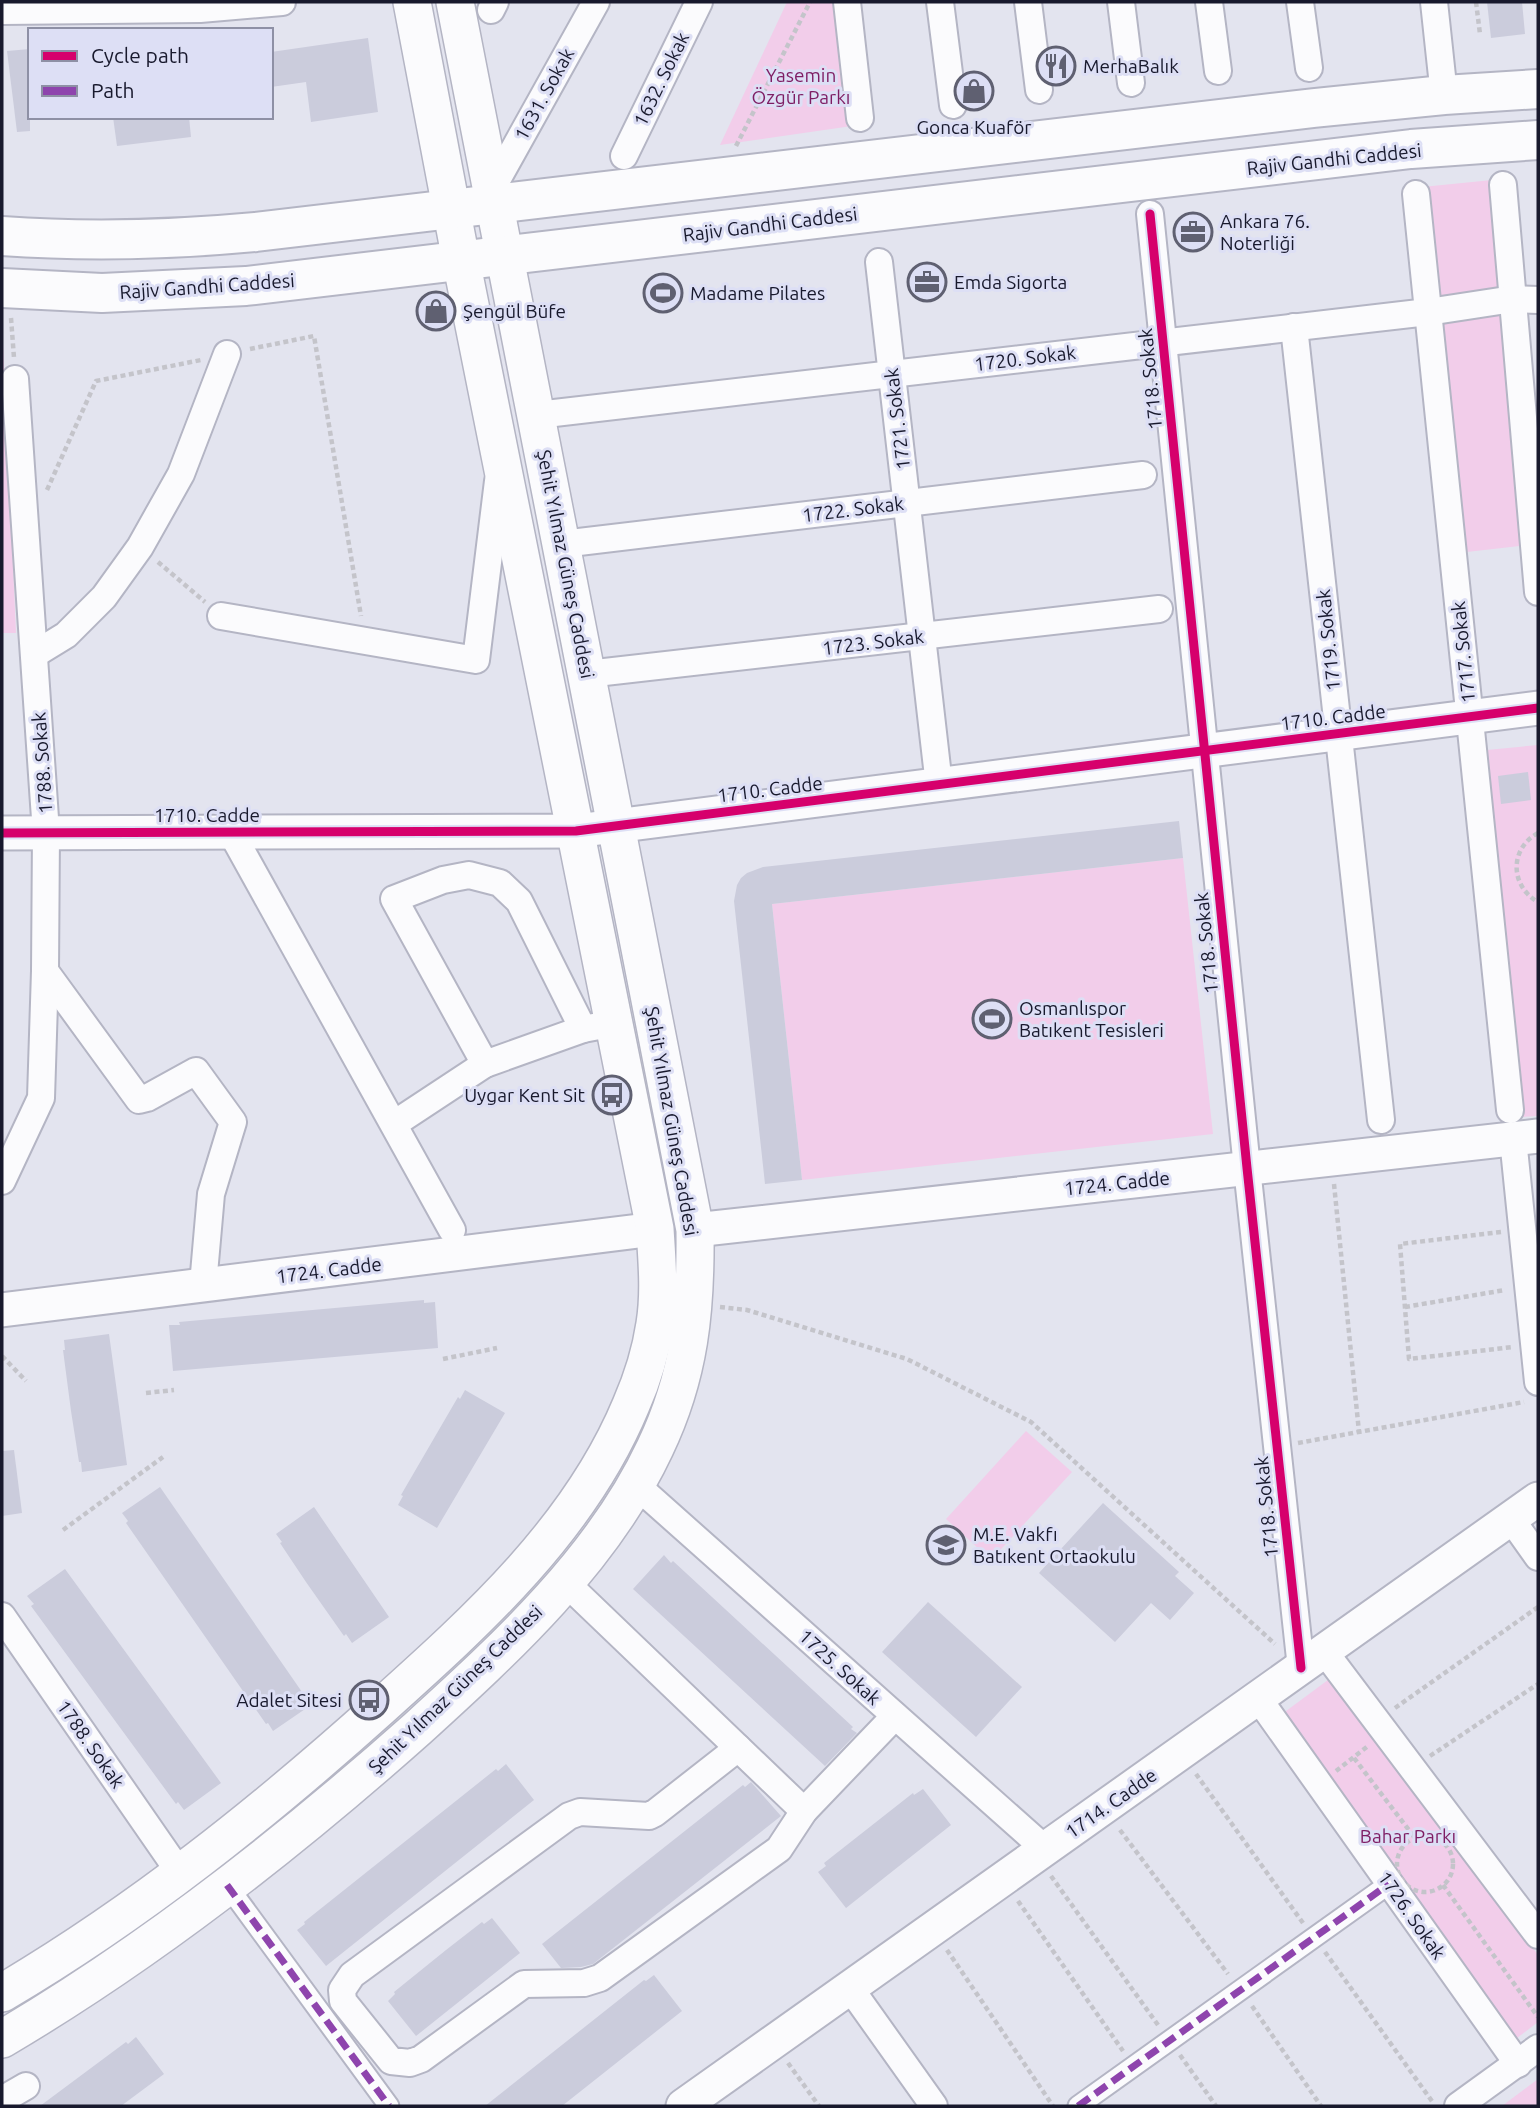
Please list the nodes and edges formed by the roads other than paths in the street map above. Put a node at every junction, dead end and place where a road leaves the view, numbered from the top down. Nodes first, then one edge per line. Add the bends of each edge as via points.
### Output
1 (282, 2) edge
2 (412, 2) edge
3 (455, 2) edge
4 (596, 2) edge
5 (699, 2) edge
6 (846, 2) edge
7 (940, 2) edge
8 (1028, 2) edge
9 (1121, 2) edge
10 (1209, 2) edge
11 (1300, 2) edge
12 (1434, 2) edge
13 (200, 5) edge
14 (2, 12) edge
15 (1309, 68) dead end
16 (1218, 71) dead end
17 (1131, 83) dead end
18 (1538, 89) edge
19 (1039, 90) dead end
20 (1444, 95) junction
21 (953, 105) dead end
22 (860, 118) dead end
23 (1538, 140) edge
24 (624, 156) dead end
25 (1503, 185) dead end
26 (1416, 194) dead end
27 (495, 196) junction
28 (451, 209) junction
29 (1150, 214) dead end
30 (2, 236) edge
31 (505, 255) junction
32 (461, 260) junction
33 (879, 262) dead end
34 (5, 289) edge
35 (1525, 299) edge
36 (1428, 312) junction
37 (1294, 327) junction
38 (1164, 342) junction
39 (227, 354) road end
40 (892, 374) junction
41 (15, 379) road end
42 (537, 415) junction
43 (1531, 434) edge
44 (500, 457) junction
45 (1143, 475) dead end
46 (907, 503) junction
47 (562, 544) junction
48 (1537, 559) edge
49 (1538, 592) edge
50 (1159, 609) dead end
51 (221, 616) road end
52 (922, 636) junction
53 (35, 654) junction
54 (587, 674) junction
55 (1538, 709) edge
56 (1470, 717) junction
57 (1339, 734) junction
58 (1205, 751) junction
59 (939, 785) junction
60 (617, 826) junction
61 (576, 831) junction
62 (231, 832) junction
63 (2, 833) edge
64 (46, 833) junction
65 (45, 971) junction
66 (599, 1026) junction
67 (485, 1064) junction
68 (1381, 1121) dead end
69 (394, 1124) junction
70 (1521, 1128) edge
71 (1247, 1168) junction
72 (2, 1181) edge
73 (655, 1229) junction
74 (452, 1230) dead end
75 (695, 1230) junction
76 (203, 1285) junction
77 (2, 1310) edge
78 (1531, 1392) edge
79 (636, 1485) junction
80 (1538, 1499) edge
81 (1511, 1519) junction
82 (1538, 1557) edge
83 (565, 1582) junction
84 (2, 1617) edge
85 (1312, 1659) junction
86 (1258, 1698) junction
87 (895, 1716) junction
88 (737, 1748) junction
89 (804, 1811) junction
90 (1041, 1852) junction
91 (180, 1873) junction
92 (1389, 1884) junction
93 (227, 1885) junction
94 (1538, 1935) edge
95 (850, 1988) junction
96 (2, 1993) edge
97 (2, 2039) edge
98 (1528, 2056) edge
99 (26, 2086) dead end
100 (2, 2100) edge
101 (389, 2106) edge
102 (683, 2106) edge
103 (934, 2106) edge
104 (1078, 2106) edge
105 (1458, 2106) edge

1 - 13 street
2 - 28 main road, Şehit Yılmaz Güneş Caddesi
3 - 27 main road, Şehit Yılmaz Güneş Caddesi
4 - 27 street, 1631. Sokak
5 - 24 street, 1632. Sokak
6 - 22 street
7 - 21 street
8 - 19 street
9 - 17 street
10 - 16 street
11 - 15 street
12 - 20 street
13 - 14 street
18 - 20 main road
20 - 27 main road via 720,178
23 - 31 main road, Rajiv Gandhi Caddesi via 1411,149
25 - 35 street
26 - 36 street, 1717. Sokak
27 - 28 main road
27 - 31 main road, Şehit Yılmaz Güneş Caddesi
28 - 30 main road via 181,239
28 - 32 main road, Şehit Yılmaz Güneş Caddesi
29 - 38 street, 1718. Sokak
31 - 32 main road, Rajiv Gandhi Caddesi
31 - 42 main road, Şehit Yılmaz Güneş Caddesi
32 - 34 main road, Rajiv Gandhi Caddesi via 176,291
32 - 44 main road, Şehit Yılmaz Güneş Caddesi
33 - 40 street, 1721. Sokak
35 - 36 street, 1720. Sokak
35 - 43 street
36 - 37 street, 1720. Sokak
36 - 56 street, 1717. Sokak
37 - 38 street, 1720. Sokak
37 - 57 street, 1719. Sokak
38 - 40 street, 1720. Sokak
38 - 58 street, 1718. Sokak
39 - 53 street via 181,474 140,547 104,597 65,635
40 - 42 street, 1720. Sokak
40 - 46 street, 1721. Sokak
41 - 53 street, 1788. Sokak
42 - 47 main road, Şehit Yılmaz Güneş Caddesi
43 - 48 street
44 - 51 street via 476,660
44 - 61 main road, Şehit Yılmaz Güneş Caddesi
45 - 46 street, 1722. Sokak
46 - 47 street, 1722. Sokak
46 - 52 street, 1721. Sokak
47 - 54 main road, Şehit Yılmaz Güneş Caddesi
48 - 49 street
50 - 52 street, 1723. Sokak
52 - 54 street, 1723. Sokak
52 - 59 street, 1721. Sokak
53 - 64 street, 1788. Sokak
54 - 60 main road, Şehit Yılmaz Güneş Caddesi
55 - 56 street, 1710. Cadde
56 - 57 street, 1710. Cadde
56 - 70 street, 1717. Sokak
57 - 58 street, 1710. Cadde
57 - 68 street, 1719. Sokak
58 - 59 street, 1710. Cadde
58 - 71 street, 1718. Sokak
59 - 60 street, 1710. Cadde
60 - 61 street, 1710. Cadde
60 - 75 main road, Şehit Yılmaz Güneş Caddesi
61 - 62 street, 1710. Cadde
61 - 66 main road, Şehit Yılmaz Güneş Caddesi
62 - 64 street, 1710. Cadde
62 - 69 street
63 - 64 street, 1710. Cadde
64 - 65 street, 1788. Sokak
65 - 72 street, 1788. Sokak via 41,1098
65 - 76 street via 139,1100 196,1072 233,1122 211,1195
66 - 67 street
66 - 67 street via 519,901 500,883 469,875 394,899
66 - 73 main road, Şehit Yılmaz Güneş Caddesi
67 - 69 street
69 - 74 street
70 - 71 street, 1724. Cadde
70 - 78 street, 1717. Sokak via 1522,1229 1534,1344
71 - 75 street, 1724. Cadde
71 - 85 street, 1718. Sokak via 1277,1447
73 - 76 street, 1724. Cadde
73 - 91 main road, Şehit Yılmaz Güneş Caddesi via 656,1324 647,1359 613,1444 569,1513 512,1581 444,1650 315,1766
75 - 79 main road, Şehit Yılmaz Güneş Caddesi via 695,1304 684,1368 655,1450
76 - 77 street, 1724. Cadde
79 - 83 main road, Şehit Yılmaz Güneş Caddesi
79 - 87 street, 1725. Sokak
80 - 81 street, 1714. Cadde
81 - 82 street
81 - 85 street, 1714. Cadde
83 - 88 street
83 - 93 main road, Şehit Yılmaz Güneş Caddesi via 469,1681 341,1796
84 - 91 street, 1788. Sokak
85 - 86 street, 1714. Cadde
85 - 94 street via 1382,1727
86 - 90 street, 1714. Cadde
86 - 92 street, 1726. Sokak
87 - 89 street
87 - 90 street, 1725. Sokak
88 - 89 street
88 - 89 street via 649,1816 580,1812 569,1816 352,1975 342,1990 343,2001 391,2061 421,2059 524,1984 584,1983 600,1978 779,1849
90 - 95 street, 1714. Cadde
91 - 96 main road, Şehit Yılmaz Güneş Caddesi
92 - 98 street, 1726. Sokak
92 - 104 street
93 - 97 main road, Şehit Yılmaz Güneş Caddesi via 106,1973
93 - 101 street
95 - 102 street, 1714. Cadde
95 - 103 street
98 - 105 street
99 - 100 street

